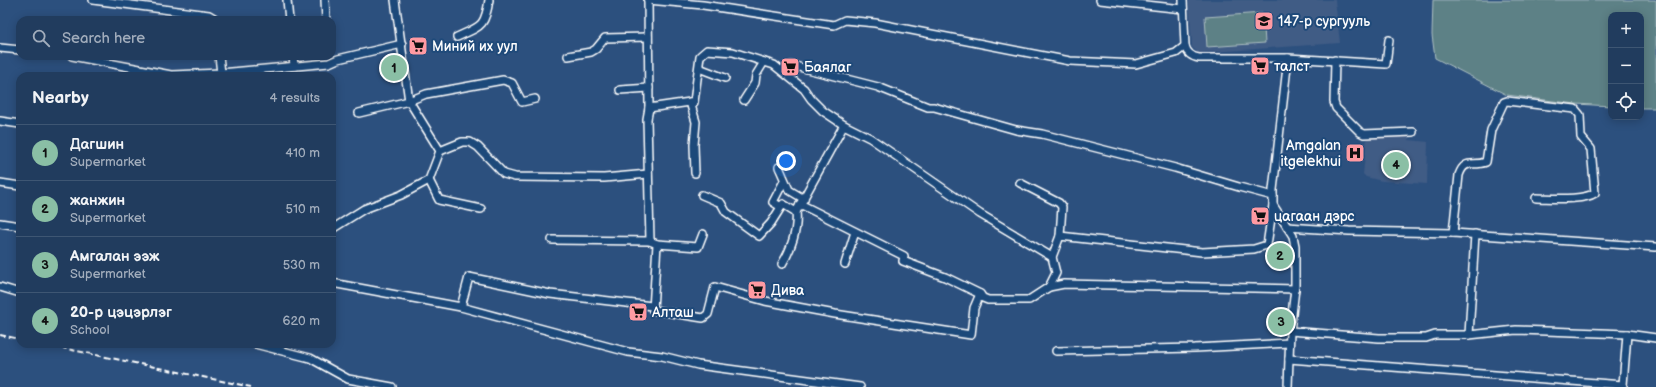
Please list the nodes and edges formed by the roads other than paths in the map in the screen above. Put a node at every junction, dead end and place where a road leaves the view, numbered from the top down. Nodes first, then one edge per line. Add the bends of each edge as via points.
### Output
1 (93, 0) edge
2 (287, 0) edge
3 (325, 0) edge
4 (395, 0) edge
5 (489, 0) edge
6 (648, 0) edge
7 (1100, 0) edge
8 (1182, 0) edge
9 (1183, 9) junction
10 (211, 16) edge
11 (289, 16) edge
12 (326, 16) edge
13 (458, 37) dead end
14 (648, 37) junction
15 (1389, 40) dead end
16 (402, 44) junction
17 (1185, 46) junction
18 (0, 48) edge
19 (16, 50) edge
20 (568, 56) dead end
21 (1288, 58) junction
22 (336, 59) edge
23 (93, 60) edge
24 (221, 60) edge
25 (293, 60) edge
26 (324, 60) edge
27 (1335, 60) junction
28 (764, 62) junction
29 (294, 66) junction
30 (699, 68) junction
31 (782, 70) junction
32 (155, 72) edge
33 (225, 72) edge
34 (243, 72) edge
35 (726, 78) dead end
36 (649, 88) junction
37 (620, 90) dead end
38 (535, 99) dead end
39 (744, 100) dead end
40 (409, 101) junction
41 (690, 102) junction
42 (649, 108) junction
43 (359, 113) dead end
44 (0, 121) edge
45 (16, 123) edge
46 (844, 125) junction
47 (1413, 132) dead end
48 (440, 151) junction
49 (779, 167) dead end
50 (695, 173) dead end
51 (648, 174) junction
52 (429, 180) junction
53 (784, 181) junction
54 (0, 183) edge
55 (1020, 183) dead end
56 (16, 185) edge
57 (702, 195) dead end
58 (1273, 196) junction
59 (1536, 198) dead end
60 (802, 201) junction
61 (1273, 205) junction
62 (781, 207) junction
63 (481, 209) dead end
64 (796, 212) junction
65 (0, 223) edge
66 (16, 225) edge
67 (336, 226) edge
68 (1287, 227) junction
69 (855, 232) junction
70 (1453, 233) junction
71 (703, 234) dead end
72 (1475, 234) junction
73 (1060, 236) junction
74 (552, 240) dead end
75 (654, 242) junction
76 (1656, 247) edge
77 (1052, 257) junction
78 (782, 264) dead end
79 (845, 264) dead end
80 (336, 284) edge
81 (0, 287) edge
82 (1049, 287) junction
83 (1295, 289) junction
84 (16, 292) edge
85 (980, 294) junction
86 (652, 306) junction
87 (461, 308) junction
88 (1290, 331) junction
89 (1627, 334) junction
90 (1469, 335) junction
91 (1656, 338) edge
92 (1289, 343) junction
93 (271, 348) edge
94 (1056, 351) dead end
95 (1289, 359) junction
96 (392, 387) edge
97 (860, 387) edge
98 (1288, 387) edge

1 - 10 street
2 - 11 street
3 - 12 street
4 - 16 street
5 - 13 street via 486,18 480,26
6 - 14 street
6 - 17 street via 718,7 834,25 845,20 875,23 1070,61 1136,64 1176,53
7 - 9 street
8 - 9 street
9 - 17 street
14 - 20 street via 606,38 591,52
14 - 36 street
15 - 27 street via 1386,64
16 - 22 street
16 - 40 street
17 - 21 street via 1188,53 1196,57
18 - 19 street
21 - 27 street
21 - 58 street
23 - 32 street
24 - 33 street
25 - 29 street
26 - 29 street
27 - 47 street via 1336,108 1360,132
28 - 30 street via 733,52 707,50 700,56
28 - 31 street
28 - 39 street
29 - 34 street
30 - 35 street
30 - 41 street via 694,102
31 - 46 street via 784,75 804,89 823,111
31 - 58 street via 791,65 878,87 928,107 1175,168
36 - 37 street
36 - 42 street
38 - 40 street via 522,102 512,83 503,80 426,94
40 - 43 street
40 - 48 street
41 - 42 street
41 - 50 street via 696,122
42 - 51 street
44 - 45 street
46 - 60 street
46 - 77 street via 870,138 980,214
48 - 51 street via 462,142 470,142 504,174 515,177 604,178
48 - 52 street
49 - 53 street
51 - 75 street
52 - 63 street via 439,200
52 - 67 street via 401,195 364,208
53 - 60 street via 789,190
53 - 62 street via 773,202
54 - 56 street
55 - 73 street via 1059,203 1062,207
57 - 62 street via 721,203 726,212 760,236
58 - 61 street
59 - 70 street via 1568,198 1590,196 1595,193 1591,149 1581,138 1580,115 1575,109 1507,101 1504,102 1491,130 1486,162 1462,167
60 - 64 street
60 - 69 street
61 - 68 street
61 - 73 street via 1268,245 1254,249 1202,252
62 - 64 street via 782,204
64 - 78 street via 795,230 788,255
65 - 66 street
68 - 70 street
68 - 83 street via 1293,236 1295,246
69 - 79 street
69 - 85 street via 904,256 903,262 945,277
70 - 72 street
71 - 75 street via 698,247
72 - 76 street
72 - 90 street
73 - 77 street
74 - 75 street
75 - 86 street via 656,274
77 - 82 street via 1056,273
80 - 87 street
81 - 84 street
82 - 83 street via 1064,284
82 - 85 street via 1029,300 988,300
83 - 88 street
85 - 86 street via 974,308 971,335 765,301 715,287 708,314 703,318 653,310
86 - 87 street via 550,294 469,277
87 - 97 street via 628,352 662,356 698,365
88 - 90 street via 1379,338
88 - 92 street
89 - 90 street via 1516,330
89 - 91 street
89 - 95 street via 1623,386
92 - 94 street
92 - 95 street
93 - 96 street via 310,358 348,378
95 - 98 street

